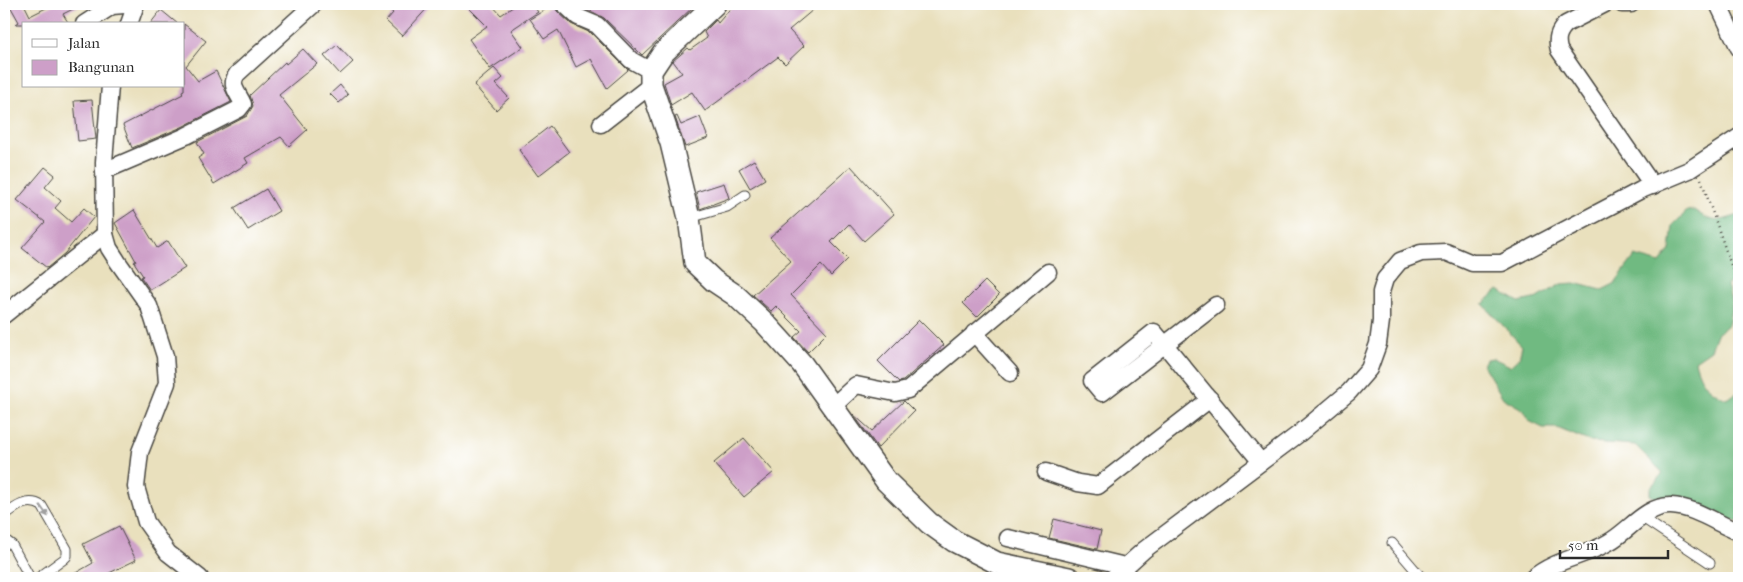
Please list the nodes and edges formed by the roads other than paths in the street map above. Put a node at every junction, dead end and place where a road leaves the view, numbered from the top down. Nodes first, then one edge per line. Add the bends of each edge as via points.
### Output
1 (136, 4) edge
2 (314, 4) edge
3 (564, 4) edge
4 (715, 4) edge
5 (1605, 4) edge
6 (1622, 4) edge
7 (1631, 4) edge
8 (1718, 4) edge
9 (87, 22) edge
10 (130, 22) edge
11 (1734, 28) edge
12 (1739, 48) edge
13 (651, 78) junction
14 (110, 88) edge
15 (601, 124) dead end
16 (1739, 136) edge
17 (104, 171) junction
18 (1653, 186) junction
19 (744, 196) dead end
20 (690, 218) junction
21 (105, 234) junction
22 (1048, 272) dead end
23 (1216, 305) dead end
24 (4, 315) edge
25 (974, 333) junction
26 (1010, 373) dead end
27 (1210, 399) junction
28 (832, 406) junction
29 (1261, 462) junction
30 (1046, 472) dead end
31 (4, 516) edge
32 (1641, 517) junction
33 (1739, 532) edge
34 (1008, 538) dead end
35 (4, 539) edge
36 (1392, 542) dead end
37 (1710, 563) dead end
38 (1125, 566) junction
39 (30, 578) edge
40 (38, 578) edge
41 (200, 578) edge
42 (1069, 578) edge
43 (1113, 578) edge
44 (1422, 578) edge
45 (1533, 578) edge

1 - 9 street via 112,6
1 - 10 street
2 - 17 street via 237,74 233,85 243,104 239,109
3 - 13 street via 578,17 597,26
4 - 13 street via 663,52
5 - 18 street via 1561,29 1557,41 1559,50
6 - 7 street
8 - 11 street
11 - 12 street
13 - 15 street
13 - 20 street
14 - 17 street
16 - 18 street via 1696,166
17 - 21 street
18 - 29 street via 1502,263 1472,263 1446,252 1421,253 1400,261 1385,279 1381,292 1378,344 1369,369 1349,392
19 - 20 lane via 727,207
20 - 28 street via 693,254 700,270 735,295 764,322 802,364
21 - 24 street
21 - 41 street via 109,248 149,306 165,356 167,383 140,452 136,487 146,522 168,553
22 - 25 street
23 - 27 street via 1165,345
25 - 26 street
25 - 28 street via 908,390 889,392 856,385
27 - 29 street
27 - 30 street via 1098,486
28 - 42 street via 886,481 954,541 997,563
29 - 38 street
31 -> 40 lane via 28,501 36,502 42,506 67,549 67,556
32 - 33 street via 1652,510 1670,506 1699,513
32 - 37 lane
32 - 45 street via 1611,541 1555,564
34 - 38 street
35 - 39 lane via 12,545
36 - 44 lane
38 - 43 street

